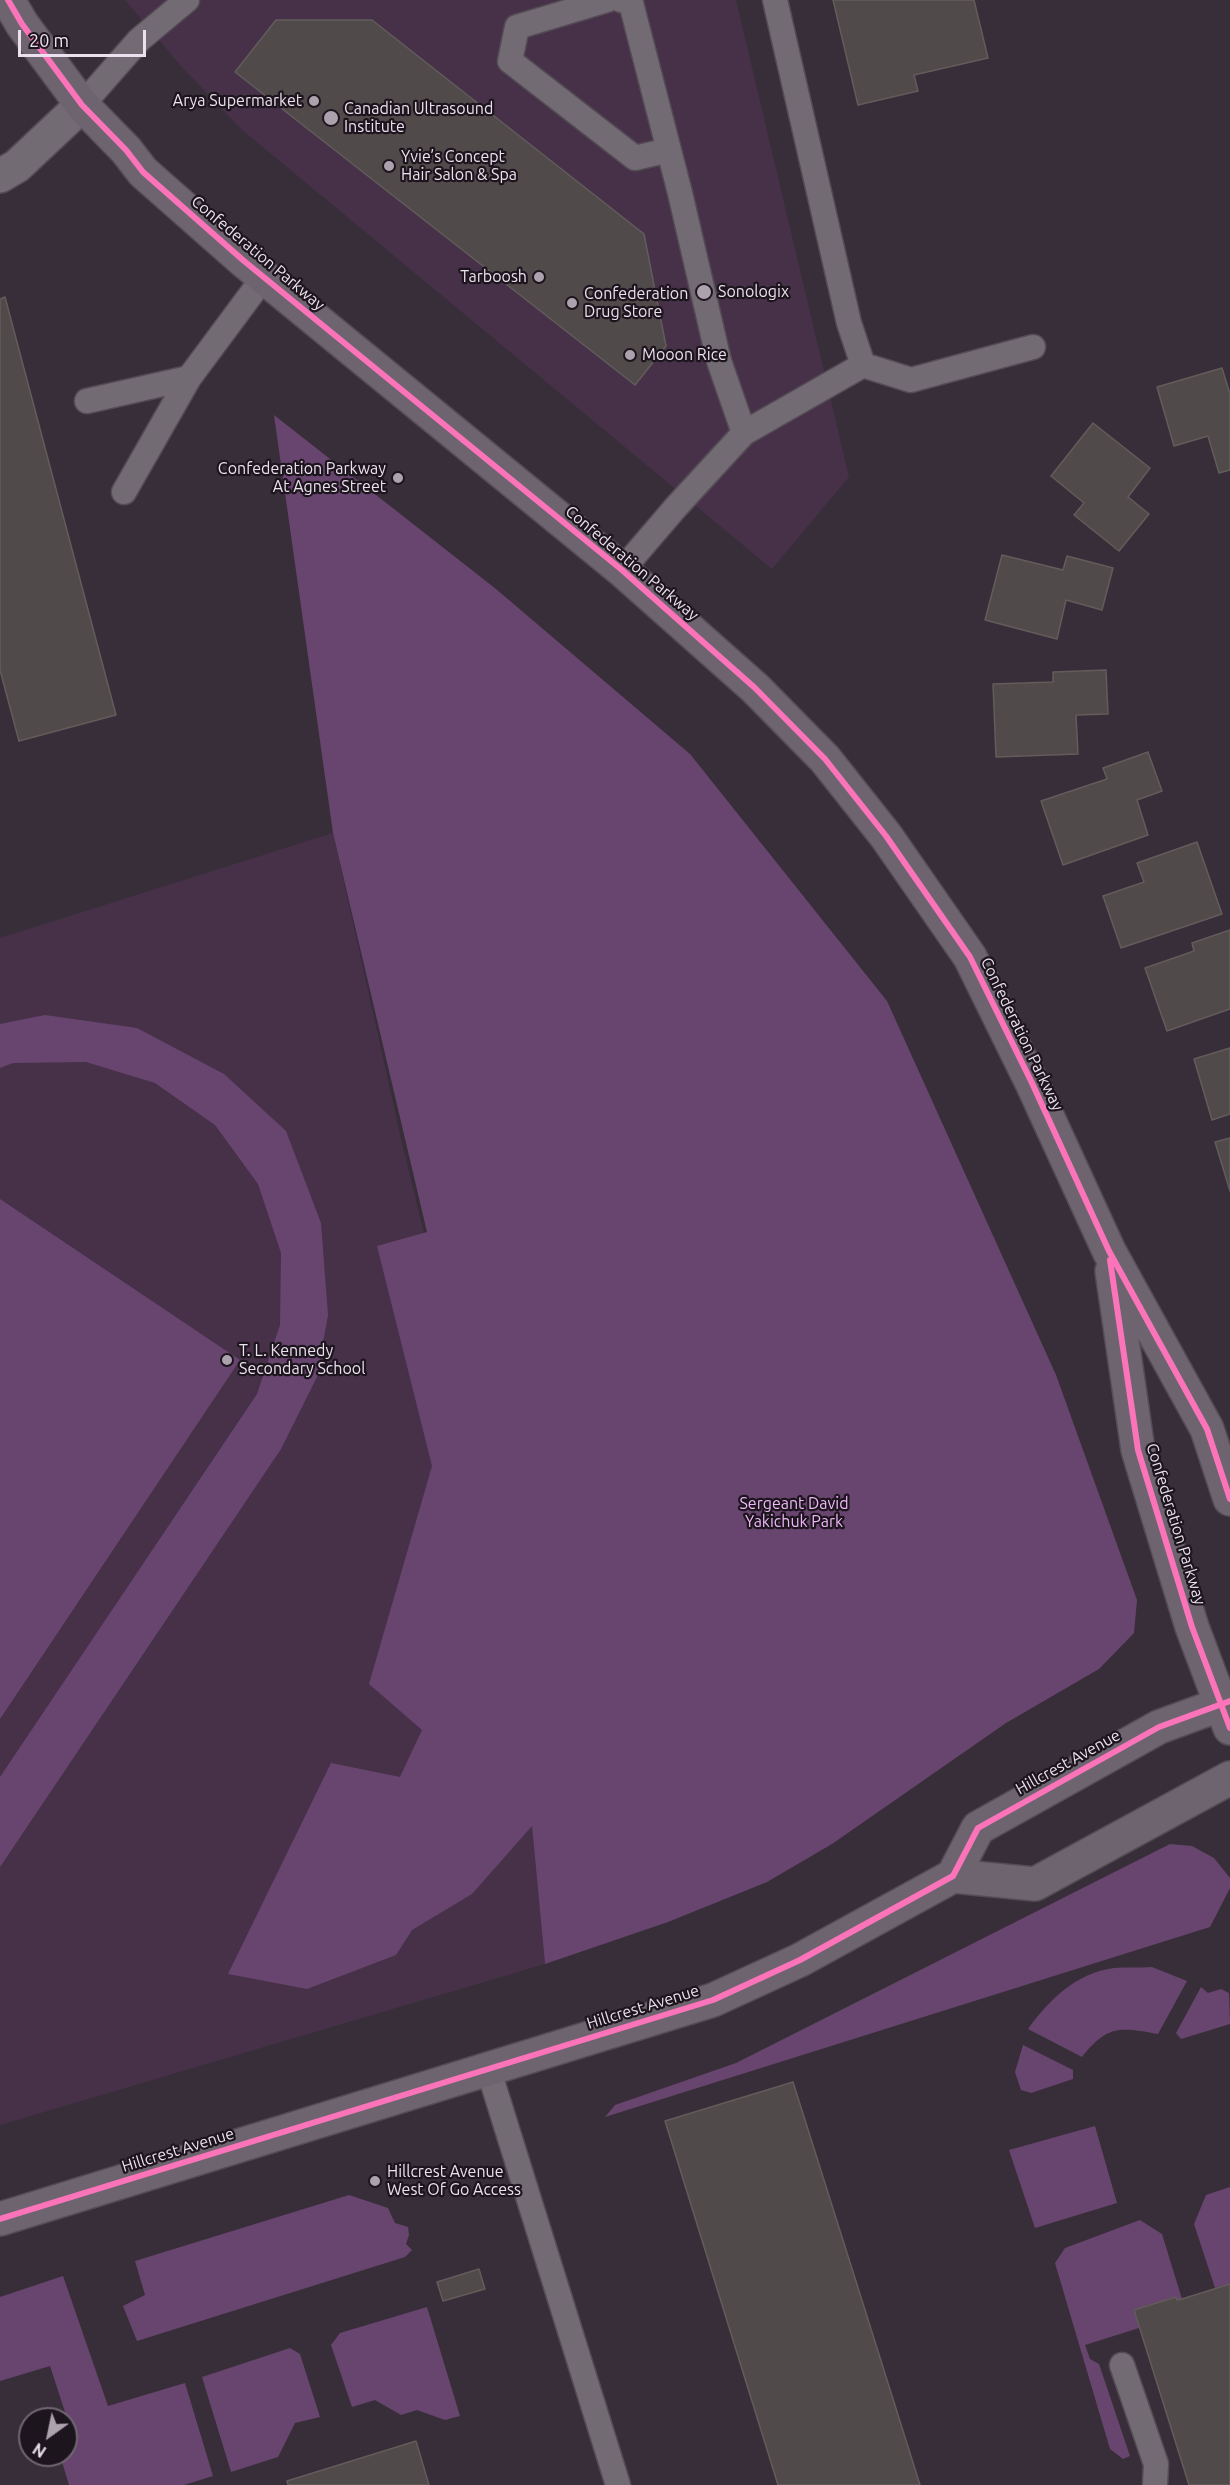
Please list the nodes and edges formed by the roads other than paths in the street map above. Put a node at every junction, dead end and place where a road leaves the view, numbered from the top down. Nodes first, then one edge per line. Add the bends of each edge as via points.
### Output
1 (8, 0) edge
2 (186, 0) edge
3 (607, 0) edge
4 (621, 0) edge
5 (775, 0) edge
6 (82, 105) junction
7 (669, 150) junction
8 (0, 176) edge
9 (264, 277) junction
10 (1033, 347) dead end
11 (863, 365) junction
12 (189, 378) junction
13 (87, 400) dead end
14 (744, 433) junction
15 (124, 492) dead end
16 (622, 570) junction
17 (1109, 1251) junction
18 (1230, 1499) edge
19 (1228, 1711) edge
20 (1230, 1778) edge
21 (953, 1876) junction
22 (488, 2068) junction
23 (0, 2219) edge
24 (1122, 2365) dead end
25 (618, 2485) edge
26 (1155, 2485) edge

1 - 6 street, Confederation Parkway
2 - 6 lane via 139,40
3 - 7 lane via 518,27 510,61 635,158
4 - 7 lane via 631,3
5 - 11 lane via 849,323
6 - 8 street via 17,166
6 - 9 street, Confederation Parkway via 143,171
7 - 14 lane via 719,361
9 - 12 lane
9 - 16 street, Confederation Parkway
10 - 11 lane via 911,380
11 - 14 lane
12 - 13 lane
12 - 15 lane
14 - 16 lane
16 - 17 street, Confederation Parkway via 755,688 825,759 886,836 970,957
17 - 18 street, Confederation Parkway via 1207,1429
17 - 19 street, Confederation Parkway via 1138,1450 1192,1627
19 - 21 street, Hillcrest Avenue via 1160,1727 978,1828
20 - 21 street via 1035,1884
21 - 22 street, Hillcrest Avenue via 800,1960 712,2000
22 - 23 street, Hillcrest Avenue
22 - 25 lane
24 - 26 lane via 1156,2464

